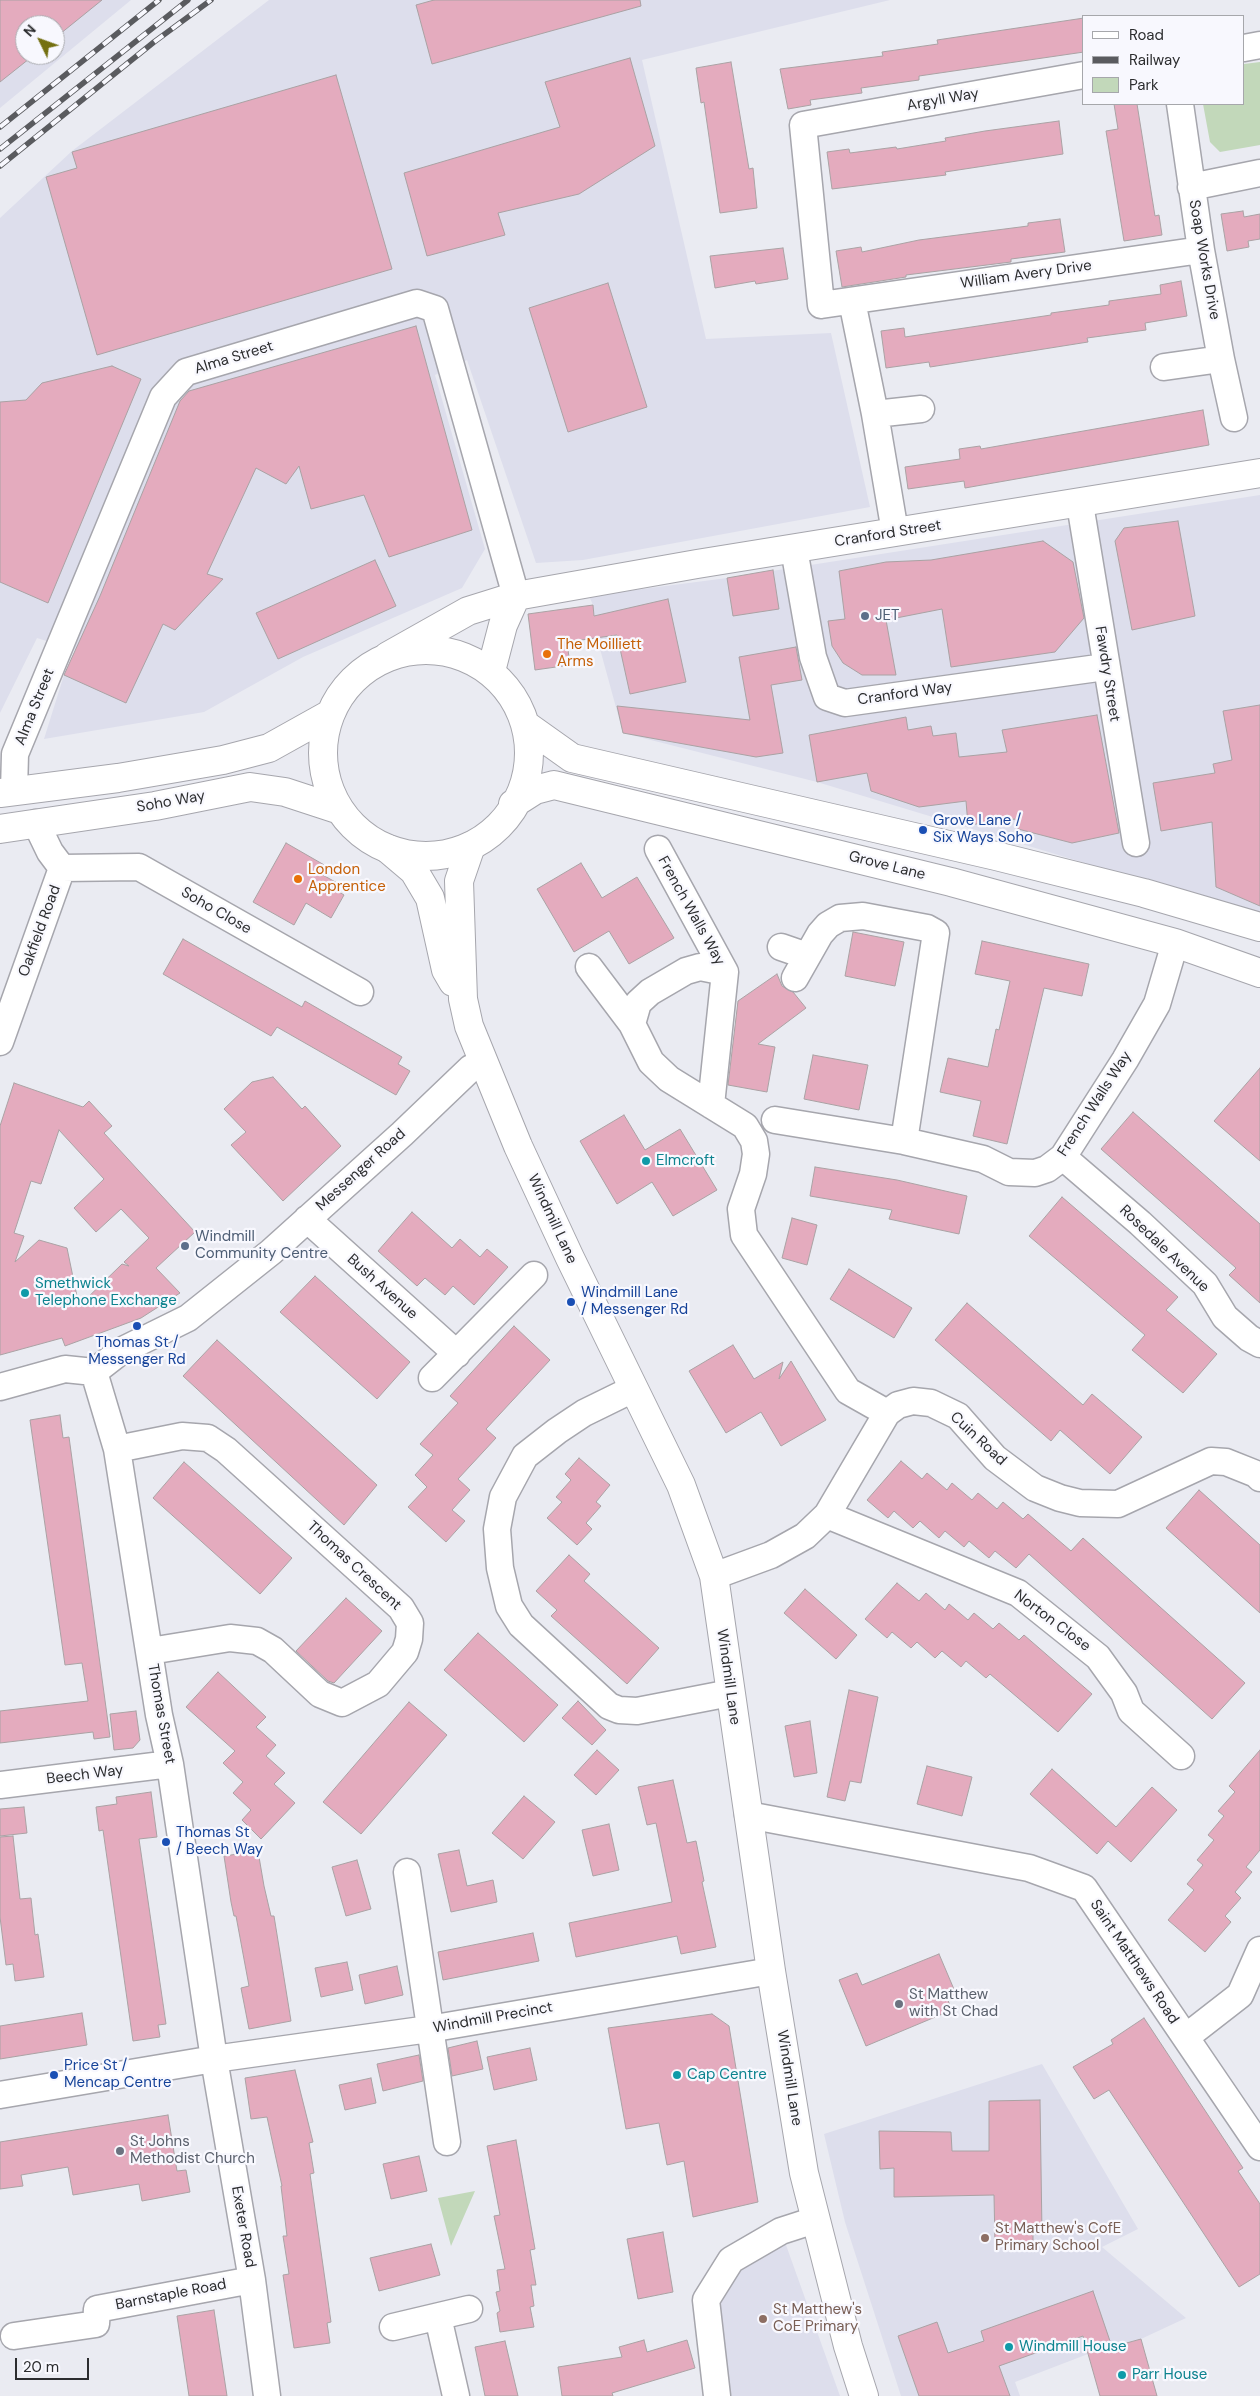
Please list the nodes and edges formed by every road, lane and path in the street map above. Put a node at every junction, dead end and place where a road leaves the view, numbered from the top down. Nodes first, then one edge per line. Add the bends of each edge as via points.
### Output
1 (1260, 46) edge
2 (1245, 48) edge
3 (1082, 74) edge
4 (1180, 105) edge
5 (803, 125) joint
6 (1260, 173) edge
7 (1191, 187) junction
8 (1201, 250) junction
9 (852, 301) junction
10 (1221, 359) junction
11 (1164, 368) dead end
12 (921, 409) dead end
13 (874, 414) junction
14 (1234, 418) dead end
15 (1260, 473) edge
16 (1080, 504) junction
17 (895, 532) junction
18 (794, 549) junction
19 (516, 596) junction
20 (388, 656) junction
21 (1105, 667) junction
22 (491, 671) junction
23 (330, 714) junction
24 (527, 726) junction
25 (7, 792) edge
26 (513, 804) junction
27 (340, 810) junction
28 (36, 823) junction
29 (0, 829) edge
30 (1136, 843) dead end
31 (471, 846) junction
32 (388, 849) junction
33 (658, 849) dead end
34 (62, 868) junction
35 (1260, 927) edge
36 (1175, 943) junction
37 (781, 947) dead end
38 (589, 967) dead end
39 (725, 972) junction
40 (1260, 973) edge
41 (360, 992) dead end
42 (463, 999) junction
43 (632, 1024) junction
44 (0, 1042) edge
45 (483, 1064) junction
46 (711, 1105) junction
47 (759, 1122) junction
48 (904, 1140) junction
49 (1062, 1157) junction
50 (308, 1219) junction
51 (534, 1274) dead end
52 (1260, 1344) edge
53 (457, 1354) junction
54 (94, 1372) junction
55 (432, 1378) dead end
56 (0, 1387) edge
57 (633, 1389) junction
58 (887, 1413) junction
59 (117, 1449) junction
60 (1260, 1478) edge
61 (827, 1515) junction
62 (714, 1576) junction
63 (150, 1651) junction
64 (730, 1693) junction
65 (1181, 1756) dead end
66 (170, 1764) junction
67 (0, 1785) edge
68 (748, 1815) junction
69 (407, 1872) dead end
70 (1260, 1950) edge
71 (771, 1970) junction
72 (429, 2028) junction
73 (1186, 2037) junction
74 (214, 2059) junction
75 (0, 2095) edge
76 (447, 2142) dead end
77 (1260, 2147) edge
78 (815, 2220) junction
79 (252, 2280) junction
80 (470, 2309) dead end
81 (438, 2317) junction
82 (393, 2327) dead end
83 (14, 2336) dead end
84 (267, 2396) edge
85 (456, 2396) edge
86 (717, 2396) edge
87 (864, 2396) edge

1 - 2 street
3 - 5 street, Argyll Way
4 - 7 street, Soap Works Drive
5 - 9 street, William Avery Drive via 822,305
6 - 7 street
7 - 8 street, Soap Works Drive
8 - 9 street, William Avery Drive
8 - 10 street, Soap Works Drive
9 - 13 street
10 - 11 street
10 - 14 street, Soap Works Drive
12 - 13 street
13 - 17 street
15 - 16 main road, Cranford Street
16 - 17 main road, Cranford Street
16 - 21 street, Fawdry Street
17 - 18 main road, Cranford Street
18 - 19 main road, Cranford Street
18 - 21 street, Cranford Way via 813,657 826,698 845,702
19 - 20 main road, Cranford Street via 468,611
19 - 22 main road via 503,625
19 - 25 street, Alma Street via 434,309 417,303 186,372 163,397 15,754
20 - 22 main road via 412,650 443,650 465,656
20 - 23 main road, Cranford Street via 360,673
21 - 30 street, Fawdry Street
22 - 24 main road via 513,695
23 - 25 main road via 269,748 223,760
23 - 27 main road via 323,743 325,776
24 - 26 main road via 530,756 526,779
24 - 35 main road via 572,758 1006,858
26 - 31 main road via 502,823
26 - 36 main road, Grove Lane via 535,790 554,785 951,882
27 - 28 main road, Soho Way via 285,792 250,787 155,806
27 - 32 main road via 364,836
28 - 29 main road, Soho Way
28 - 34 street, Oakfield Road
31 - 32 main road via 446,854 422,856
31 - 42 main road, Windmill Lane via 459,882
32 - 42 main road, Windmill Lane via 414,870 430,898 446,970
33 - 39 street, French Walls Way
34 - 41 street, Soho Close via 139,867
34 - 44 street, Oakfield Road
36 - 40 main road, Grove Lane
36 - 49 street, French Walls Way via 1157,1004
37 - 48 street via 801,967 820,934 840,918 863,916 927,928 936,933
38 - 43 street
39 - 43 street, French Walls Way via 700,967 686,971 638,1003
39 - 46 street, French Walls Way
42 - 45 main road, Windmill Lane
43 - 46 street, French Walls Way via 651,1062 669,1079
45 - 50 street, Messenger Road via 471,1068
45 - 57 main road, Windmill Lane via 518,1146
46 - 47 street, French Walls Way
47 - 48 street, French Walls Way
47 - 58 street via 754,1141 753,1174 741,1209 744,1235 848,1391
48 - 49 street, French Walls Way via 983,1159 1009,1172 1035,1173 1047,1169
49 - 52 street, Rosedale Avenue via 1205,1284 1225,1317
50 - 53 street, Bush Avenue
50 - 54 street, Messenger Road via 243,1276 188,1318 121,1351
51 - 53 street
53 - 55 street
54 - 56 street via 65,1370
54 - 59 street, Thomas Street
57 - 62 main road, Windmill Lane via 681,1485
57 - 64 street via 584,1413 526,1456 504,1497 497,1529 500,1568 509,1606 521,1625 609,1706 637,1711
58 - 60 street, Cuin Road via 898,1405 913,1401 931,1402 958,1416 995,1458 1036,1488 1080,1503 1118,1504 1211,1461 1226,1462
58 - 61 street
59 - 63 street, Thomas Street
59 - 63 street, Thomas Crescent via 182,1436 208,1438 226,1450 401,1608 410,1623 405,1652 378,1684 342,1702 320,1694 274,1650 257,1641 230,1638
61 - 62 street via 805,1536 771,1555
61 - 65 street, Norton Close via 1018,1593 1098,1657 1124,1693 1131,1711
62 - 64 main road, Windmill Lane
63 - 66 street, Thomas Street
64 - 68 main road, Windmill Lane
66 - 67 street, Beech Way
66 - 74 street, Thomas Street
68 - 71 main road, Windmill Lane
68 - 73 street, Saint Matthews Road via 1029,1868 1084,1888
69 - 72 street
70 - 73 street via 1240,1995
71 - 72 street, Windmill Precinct
71 - 78 main road, Windmill Lane via 804,2173
72 - 74 street, Windmill Precinct
72 - 76 street
73 - 77 street, Saint Matthews Road
74 - 75 street, Windmill Precinct
74 - 79 street, Exeter Road
78 - 86 street via 781,2231 731,2260 706,2300
78 - 87 main road, Windmill Lane
79 - 83 street, Barnstaple Road via 97,2309 96,2324
79 - 84 street, Exeter Road
80 - 81 street
81 - 82 street
81 - 85 street

